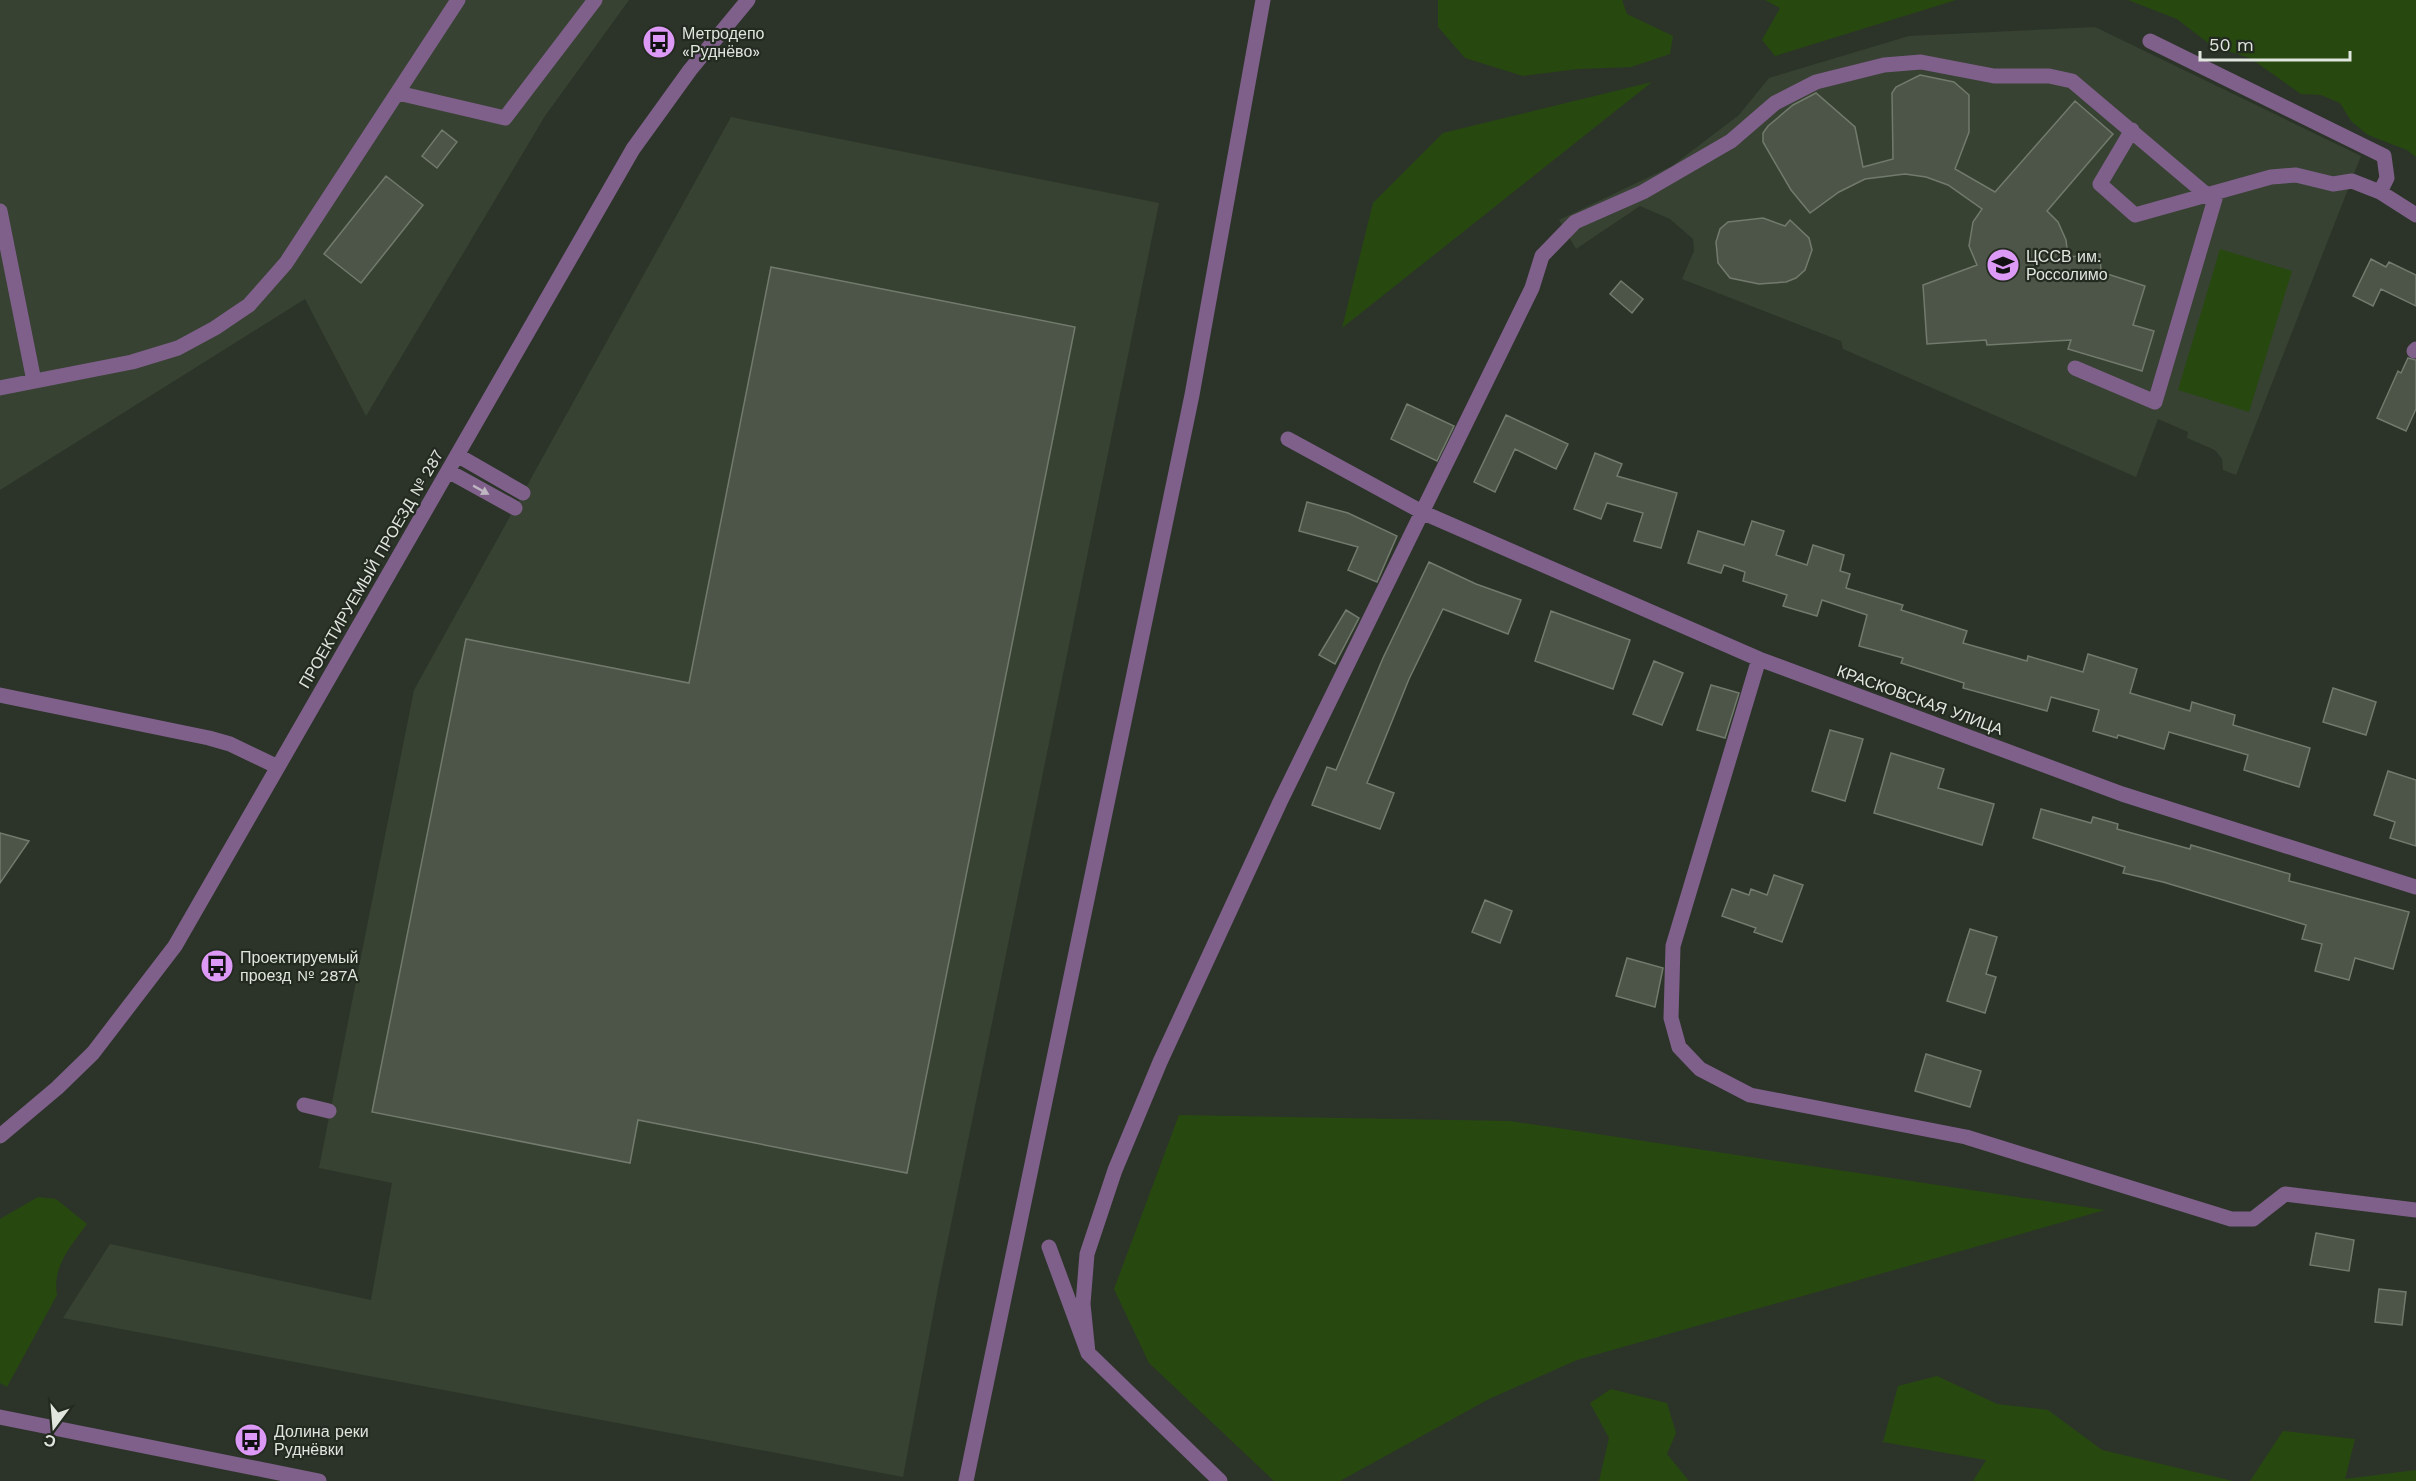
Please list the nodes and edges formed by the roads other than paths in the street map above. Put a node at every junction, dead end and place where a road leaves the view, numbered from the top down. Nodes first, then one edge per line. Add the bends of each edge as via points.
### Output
1 (458, 0) edge
2 (595, 0) edge
3 (748, 0) edge
4 (1263, 0) edge
5 (2150, 41) dead end
6 (398, 93) junction
7 (2132, 130) junction
8 (2380, 192) junction
9 (2213, 196) junction
10 (0, 211) edge
11 (2416, 214) edge
12 (2075, 368) dead end
13 (34, 381) junction
14 (0, 388) edge
15 (1287, 439) dead end
16 (457, 455) junction
17 (448, 471) junction
18 (523, 494) dead end
19 (515, 508) dead end
20 (1424, 513) junction
21 (1759, 659) junction
22 (0, 695) edge
23 (278, 767) junction
24 (2416, 887) edge
25 (304, 1105) dead end
26 (329, 1111) dead end
27 (0, 1136) edge
28 (2416, 1210) edge
29 (1049, 1247) dead end
30 (1088, 1353) junction
31 (0, 1417) edge
32 (319, 1481) edge
33 (966, 1481) edge
34 (1220, 1481) edge

1 - 6 street
2 - 6 street via 505,118
3 - 16 street, ПРОЕКТИРУЕМЫЙ ПРОЕЗД № 287 via 690,70 633,149
4 - 33 street via 1192,395
5 - 8 street via 2384,156 2387,178
6 - 13 street via 286,263 249,305 178,348 132,362
7 - 9 street
7 - 9 street via 2100,184 2135,215
7 - 20 street via 2072,81 2049,76 1994,76 1921,62 1884,65 1816,82 1775,102 1731,141 1643,192 1575,222 1542,256 1532,288
8 - 9 street via 2352,181 2333,184 2296,175 2271,177
8 - 11 street
9 - 12 street via 2155,402
10 - 13 street
13 - 14 street
15 - 20 street, КРАСКОВСКАЯ УЛИЦА
16 - 17 street, ПРОЕКТИРУЕМЫЙ ПРОЕЗД № 287
16 - 18 street
17 -> 19 street
17 - 23 street, ПРОЕКТИРУЕМЫЙ ПРОЕЗД № 287
20 - 21 street, КРАСКОВСКАЯ УЛИЦА
20 - 30 street via 1280,802 1160,1062 1115,1170 1087,1254 1083,1304
21 - 24 street, КРАСКОВСКАЯ УЛИЦА via 2122,794
21 - 28 street via 1673,946 1671,1018 1679,1047 1700,1069 1750,1095 1966,1137 2231,1219 2253,1219 2285,1194
22 - 23 street via 209,738
23 - 27 street, ПРОЕКТИРУЕМЫЙ ПРОЕЗД № 287 via 175,946 130,1007 93,1053
25 - 26 street
29 - 30 street
30 - 34 street
31 - 32 street

